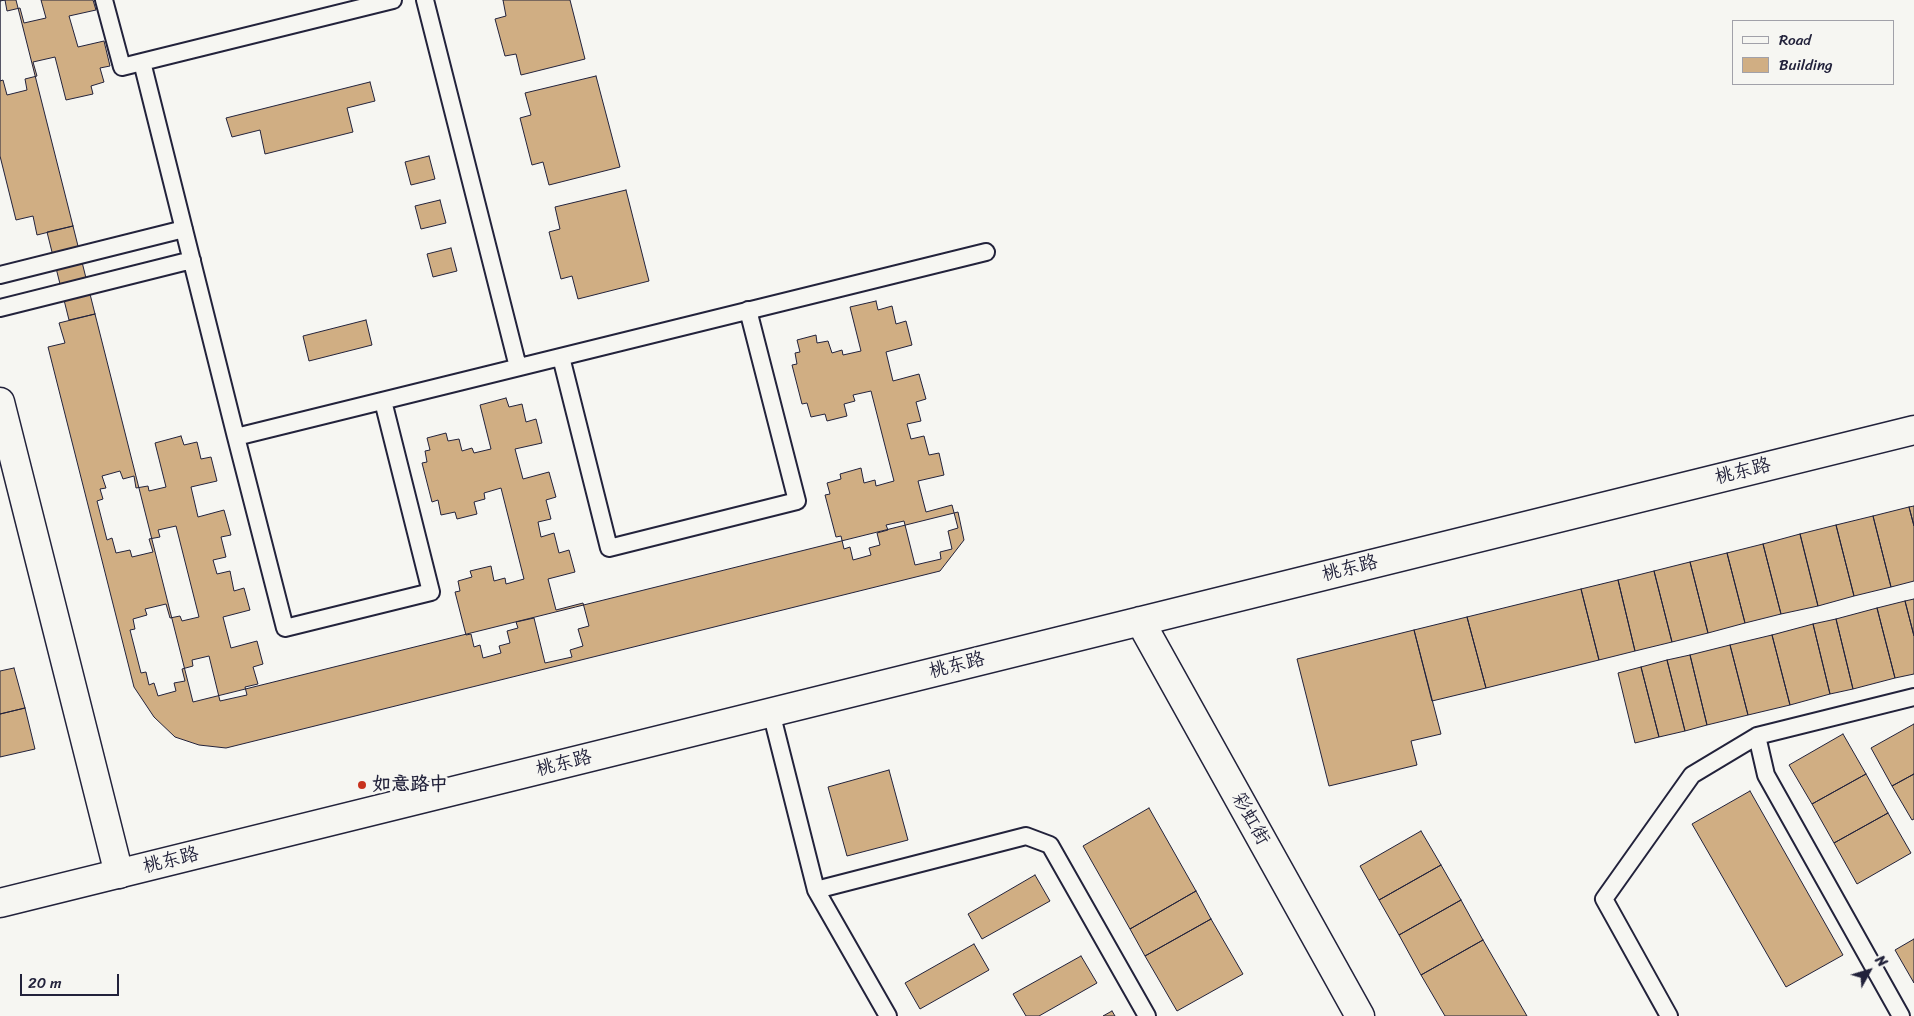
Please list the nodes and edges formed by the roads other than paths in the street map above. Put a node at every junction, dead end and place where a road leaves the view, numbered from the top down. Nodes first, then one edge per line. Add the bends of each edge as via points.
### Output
1 (104, 0) edge
2 (393, 0) edge
3 (425, 0) edge
4 (142, 62) junction
5 (184, 229) junction
6 (986, 252) dead end
7 (192, 260) junction
8 (0, 275) edge
9 (0, 308) edge
10 (748, 310) junction
11 (561, 357) junction
12 (518, 367) junction
13 (382, 401) junction
14 (0, 402) edge
15 (1914, 430) edge
16 (236, 437) junction
17 (1140, 621) junction
18 (1914, 697) edge
19 (771, 712) junction
20 (1757, 736) junction
21 (119, 874) junction
22 (816, 890) junction
23 (0, 904) edge
24 (888, 1016) edge
25 (1147, 1016) edge
26 (1360, 1016) edge
27 (1669, 1016) edge
28 (1901, 1016) edge

1 - 4 lane via 122,67
2 - 4 lane
3 - 12 lane
4 - 5 lane
5 - 7 lane
5 - 8 lane
6 - 10 lane
7 - 9 lane
7 - 16 lane
10 - 11 lane
10 - 11 lane via 797,501 788,504 609,548
11 - 12 lane
12 - 13 lane
13 - 16 lane
13 - 16 lane via 431,592 285,628
14 - 21 street
15 - 17 street, 桃东路
17 - 19 street, 桃东路
17 - 26 street, 彩虹街
18 - 20 lane
19 - 21 street, 桃东路
19 - 22 lane
20 - 27 lane via 1692,775 1604,899
20 - 28 lane via 1766,775
21 - 23 street, 桃东路
22 - 24 lane
22 - 25 lane via 1026,836 1050,846

